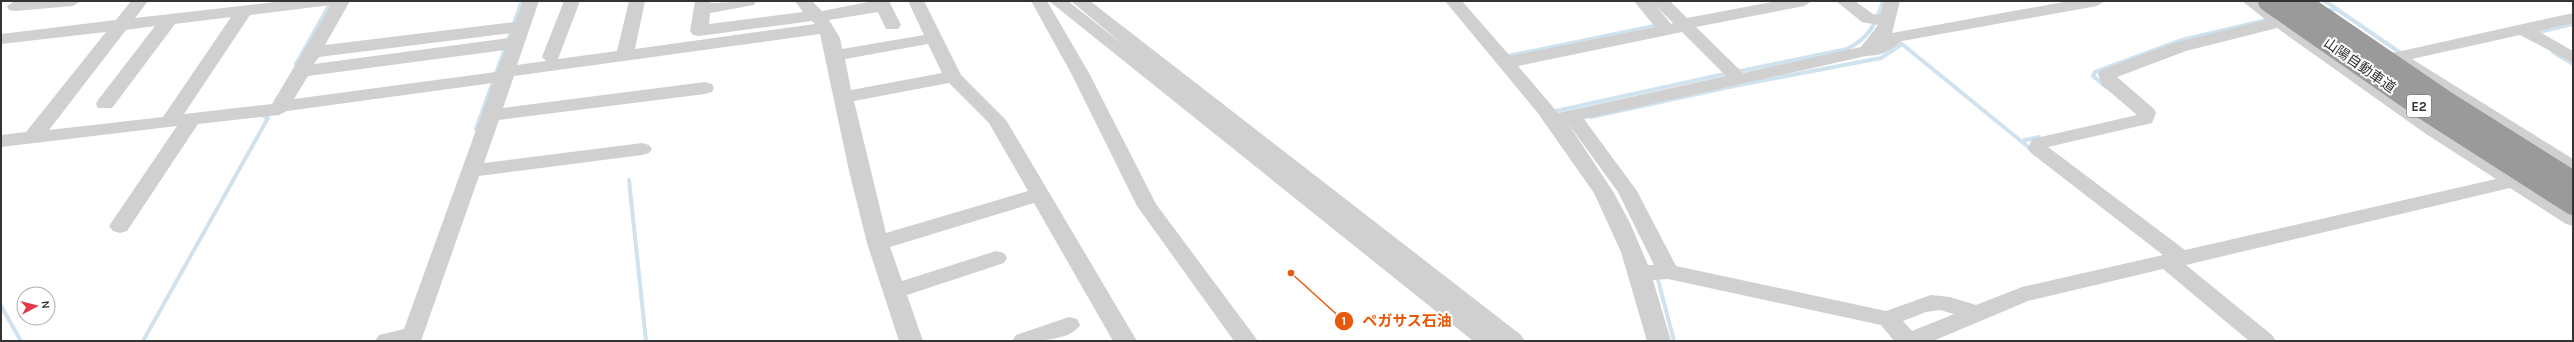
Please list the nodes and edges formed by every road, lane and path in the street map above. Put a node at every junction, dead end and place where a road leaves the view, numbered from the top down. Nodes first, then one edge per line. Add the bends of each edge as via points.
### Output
1 (73, 1) edge
2 (140, 1) edge
3 (328, 1) edge
4 (342, 1) edge
5 (531, 1) edge
6 (572, 1) edge
7 (637, 1) edge
8 (748, 1) edge
9 (803, 1) edge
10 (916, 1) edge
11 (1039, 1) edge
12 (1057, 1) edge
13 (1079, 1) edge
14 (1453, 1) edge
15 (1642, 1) edge
16 (1660, 1) edge
17 (1804, 1) edge
18 (1844, 1) edge
19 (1892, 1) edge
20 (2097, 1) edge
21 (2250, 1) edge
22 (2298, 1) edge
23 (288, 3) edge
24 (882, 4) edge
25 (12, 5) edge
26 (702, 6) edge
27 (2326, 8) edge
28 (244, 11) junction
29 (2274, 15) edge
30 (2573, 18) edge
31 (169, 20) junction
32 (820, 20) junction
33 (1881, 20) junction
34 (1675, 24) junction
35 (120, 25) junction
36 (892, 25) dead end
37 (2573, 31) edge
38 (2530, 34) junction
39 (513, 35) junction
40 (934, 38) junction
41 (3, 41) edge
42 (1866, 51) junction
43 (312, 52) junction
44 (625, 56) junction
45 (834, 56) junction
46 (2402, 56) junction
47 (551, 57) dead end
48 (2573, 58) edge
49 (1510, 61) junction
50 (301, 71) junction
51 (1734, 74) junction
52 (500, 76) junction
53 (953, 77) junction
54 (705, 88) dead end
55 (843, 97) junction
56 (105, 104) dead end
57 (274, 108) junction
58 (490, 115) junction
59 (1562, 118) junction
60 (192, 119) junction
61 (169, 122) junction
62 (32, 138) junction
63 (1, 141) edge
64 (642, 149) dead end
65 (2573, 168) edge
66 (470, 171) junction
67 (2513, 181) junction
68 (2573, 182) edge
69 (1040, 194) junction
70 (2573, 204) edge
71 (2573, 219) edge
72 (120, 226) dead end
73 (878, 243) junction
74 (996, 258) dead end
75 (2175, 260) junction
76 (1655, 272) junction
77 (894, 291) junction
78 (1975, 314) junction
79 (1888, 319) junction
80 (1069, 325) dead end
81 (399, 338) edge
82 (911, 341) edge
83 (1024, 341) edge
84 (1125, 341) edge
85 (1246, 341) edge
86 (1488, 341) edge
87 (1513, 341) edge
88 (1658, 341) edge
89 (1907, 341) edge
90 (1911, 341) edge
91 (2264, 341) edge

1 - 25 street
2 - 35 street
3 - 23 street
4 - 43 street
5 - 39 street
6 - 47 street
7 - 44 street
8 - 26 street
9 - 32 street
10 - 40 street
11 - 85 street via 1080,73 1147,206
12 - 86 street
13 - 87 street
14 - 49 street
15 - 34 street
16 - 34 street
17 - 34 street
18 - 33 street
19 - 33 street
20 - 42 street via 1896,37 1880,50
21 - 29 street
22 - 68 highway, 山陽自動車道 / E2, bridge via 2446,102
23 - 28 street
24 - 32 street
24 - 36 street
26 - 32 street via 699,31
27 - 29 street
27 - 46 street
28 - 31 street
28 - 61 street
29 - 67 street via 2432,130
29 - 70 highway, 山陽自動車道 / E2, bridge
29 - 75 street via 2107,74 2108,81 2147,113 2145,119 2039,143 2038,149
30 - 38 street
31 - 35 street
31 - 56 street
32 - 44 street
32 - 45 street via 832,38
33 - 42 street via 1879,39
34 - 49 street
34 - 51 street
35 - 41 street
35 - 62 street
37 - 38 street
38 - 46 street
38 - 48 street
39 - 43 street
39 - 50 street
39 - 52 street
40 - 45 street
40 - 53 street
42 - 51 street
43 - 50 street
44 - 52 street
45 - 55 street
46 - 65 street
49 - 59 street
50 - 57 street
51 - 59 street
52 - 57 street
52 - 58 street
53 - 55 street
53 - 69 street via 996,120
54 - 58 street
55 - 73 street via 858,171
57 - 60 street
58 - 66 street
59 - 76 street via 1620,222
59 - 76 street via 1627,191 1650,234
60 - 61 street
60 - 72 street
61 - 62 street
62 - 63 street
64 - 66 street
66 - 81 street via 413,335
67 - 71 street
67 - 75 street
69 - 73 street
69 - 84 street
73 - 77 street
74 - 77 street
75 - 78 street via 2022,295
75 - 91 street
76 - 79 street
76 - 88 street
77 - 82 street
78 - 79 street via 1951,303 1926,303
78 - 90 street
79 - 89 street
80 - 83 street

